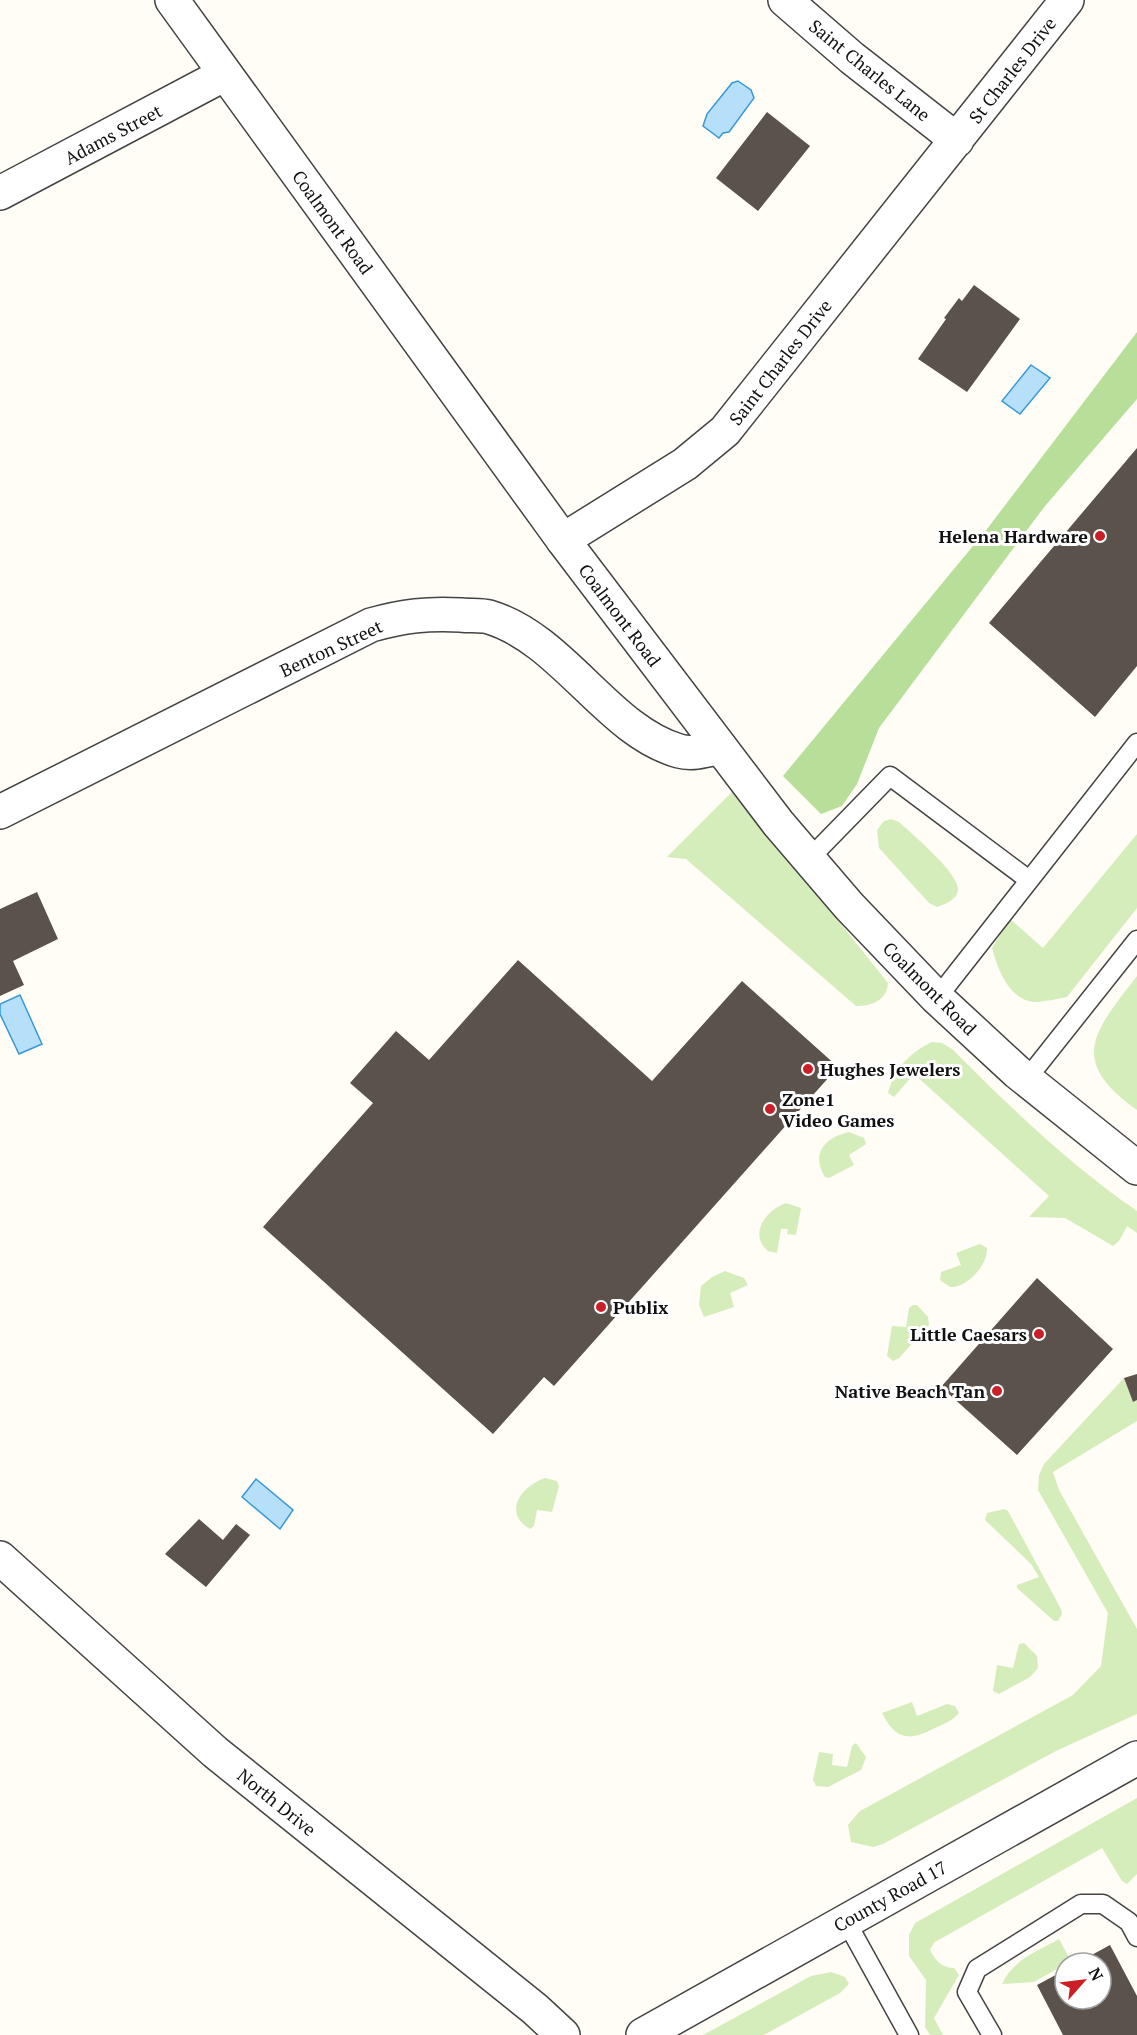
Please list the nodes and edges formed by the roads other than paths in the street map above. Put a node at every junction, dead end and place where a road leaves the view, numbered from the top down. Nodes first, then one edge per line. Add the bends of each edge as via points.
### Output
1 (172, 0) edge
2 (785, 0) edge
3 (1067, 0) edge
4 (225, 74) junction
5 (957, 140) junction
6 (0, 193) edge
7 (563, 540) junction
8 (1137, 743) edge
9 (720, 747) junction
10 (0, 812) edge
11 (809, 859) junction
12 (1029, 880) junction
13 (1137, 940) edge
14 (937, 998) junction
15 (1026, 1080) junction
16 (1137, 1168) edge
17 (0, 1558) edge
18 (1137, 1758) edge
19 (846, 1921) junction
20 (1137, 1937) edge
21 (563, 2035) edge
22 (643, 2035) edge
23 (909, 2035) edge
24 (992, 2035) edge

1 - 4 street, Coalmont Road
2 - 5 street, Saint Charles Lane
3 - 5 street, St Charles Drive
4 - 6 street, Adams Street
4 - 7 street, Coalmont Road
5 - 7 street, Saint Charles Drive via 725,431 684,464
7 - 9 street, Coalmont Road
8 - 12 lane
9 - 10 street, Benton Street via 681,752 658,742 623,718 540,644 515,629 488,617 429,613 371,625
9 - 11 street, Coalmont Road
11 - 12 lane via 890,776
11 - 14 street, Coalmont Road
12 - 14 lane
13 - 15 lane
14 - 15 street, Coalmont Road
15 - 16 street, Coalmont Road
17 - 21 street, North Drive via 215,1752
18 - 19 street, County Road 17
19 - 22 street, County Road 17
19 - 23 lane
20 - 24 lane via 1129,1922 1103,1904 1081,1904 977,1969 967,1992

